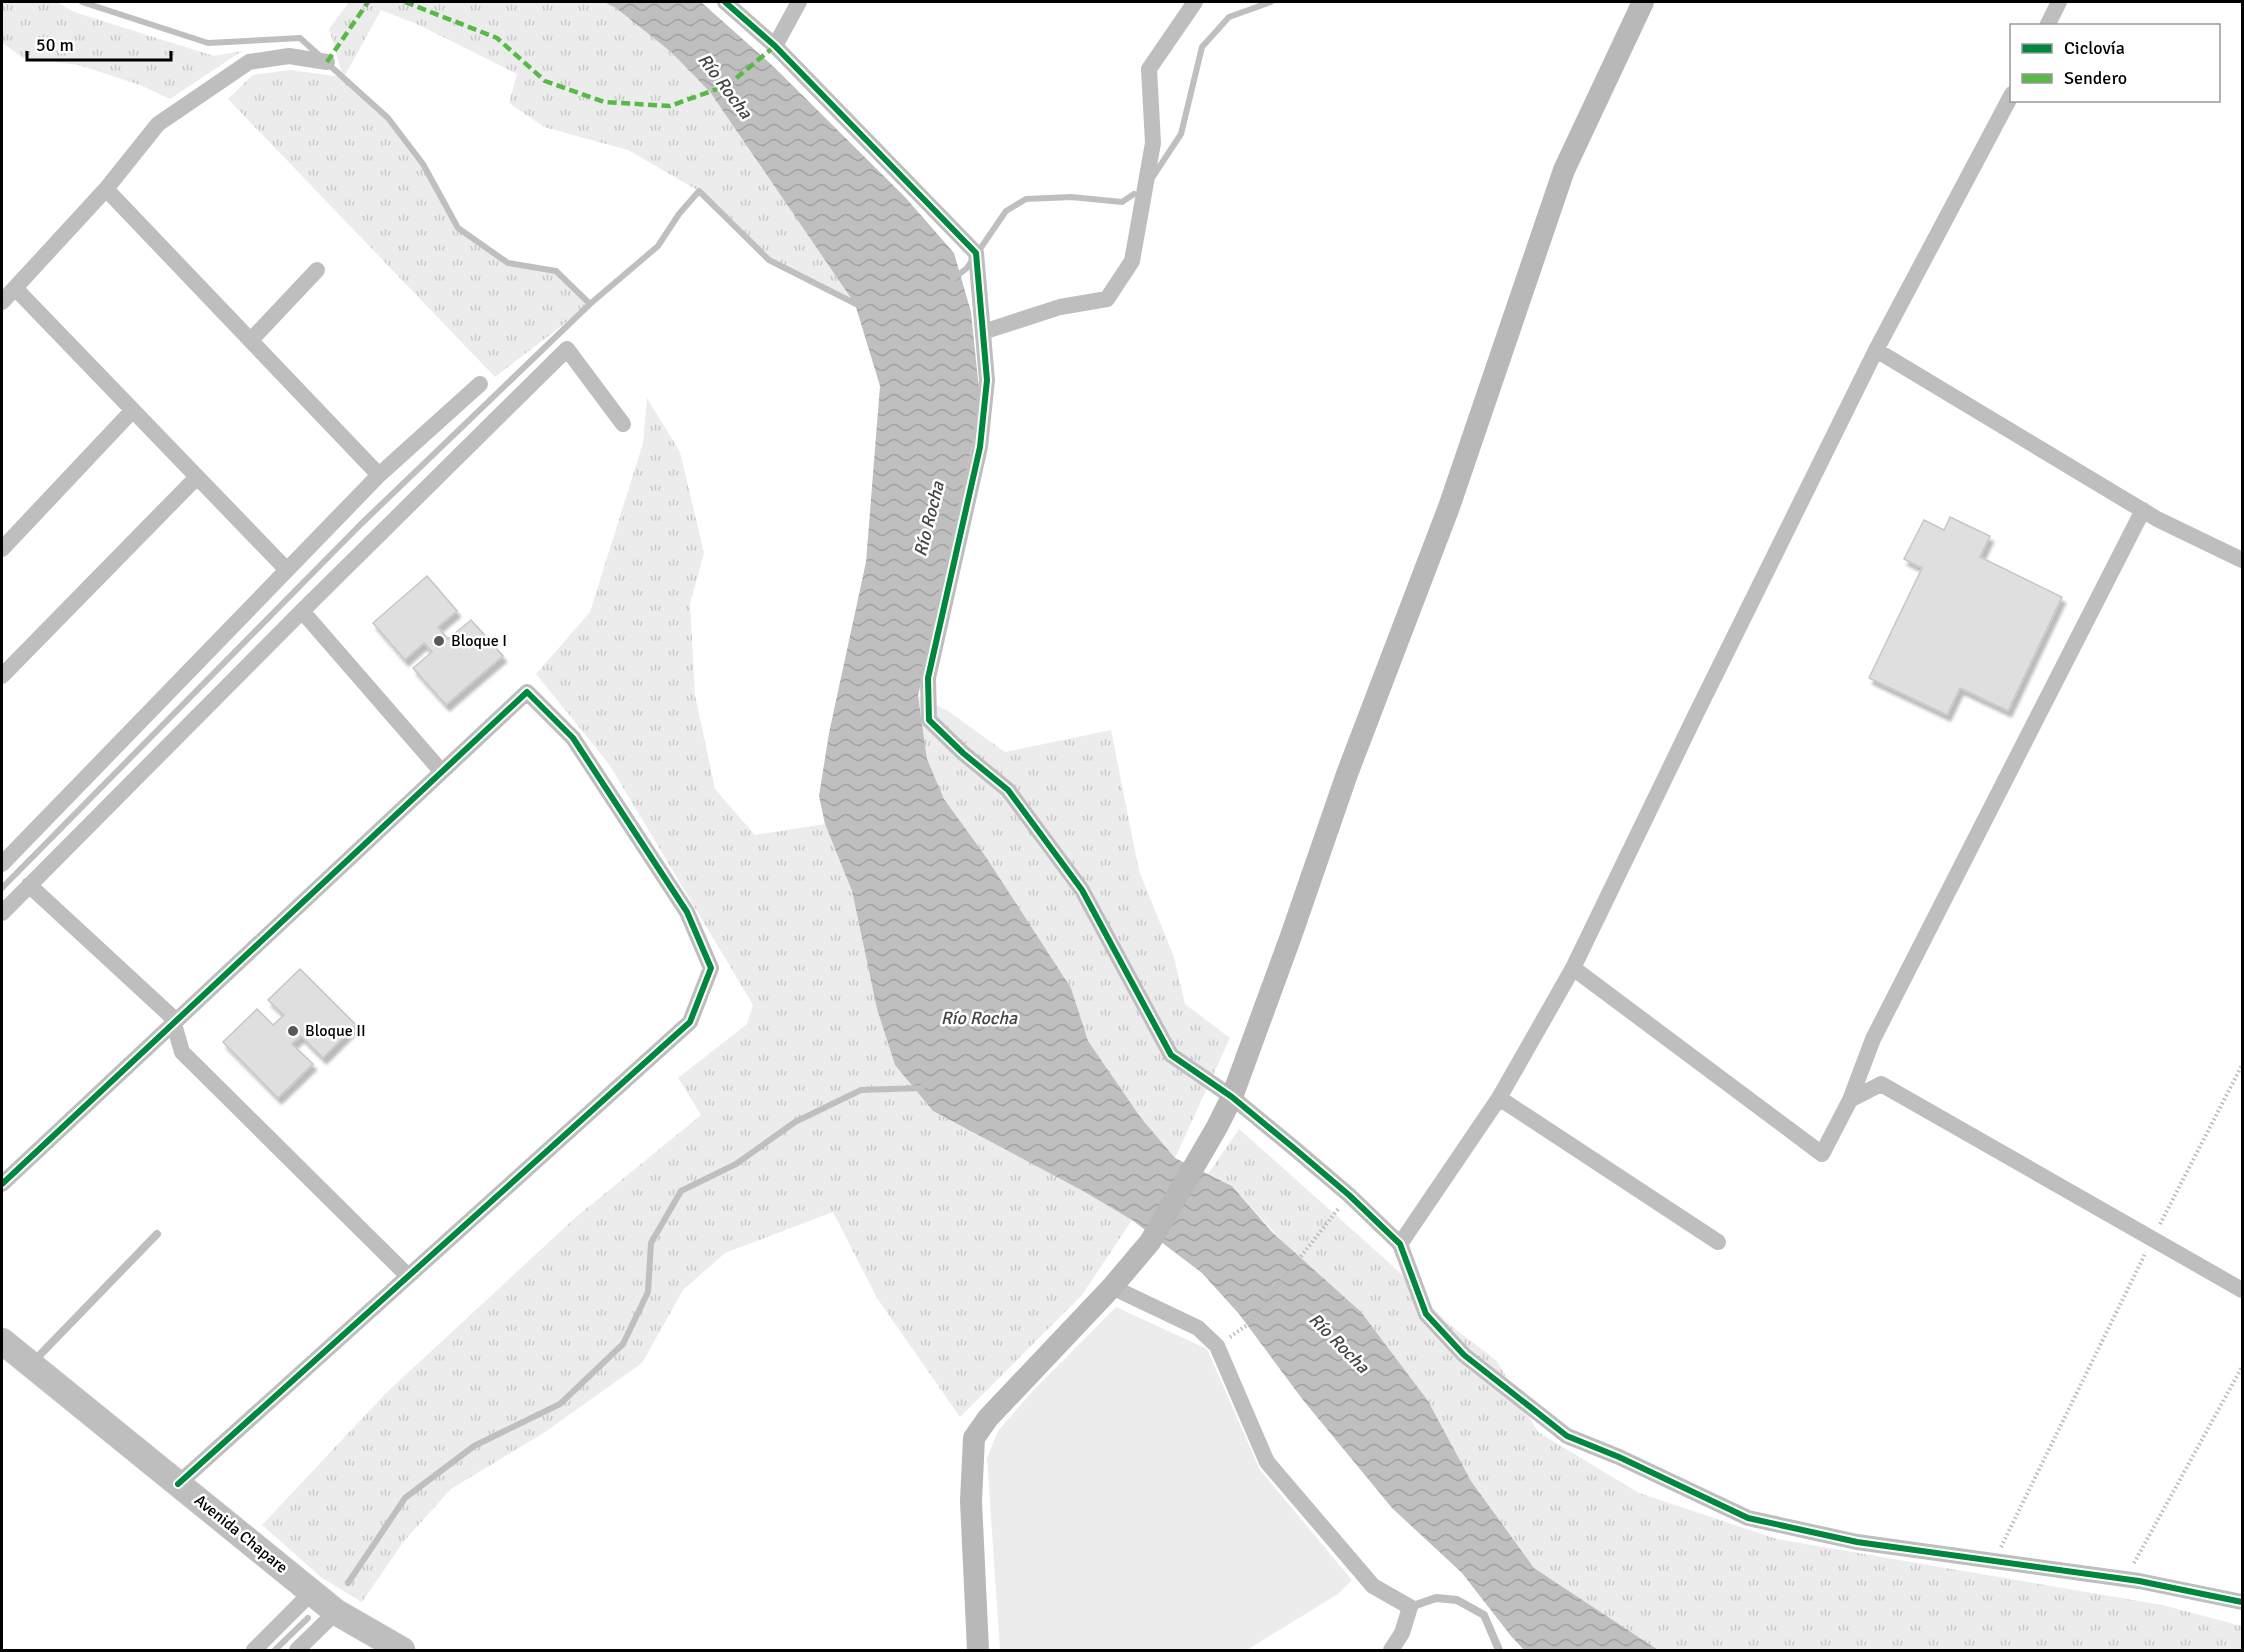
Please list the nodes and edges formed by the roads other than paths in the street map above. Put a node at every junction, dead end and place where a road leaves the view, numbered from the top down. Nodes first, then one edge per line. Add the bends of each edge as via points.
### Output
1 (725, 2) edge
2 (799, 2) edge
3 (1195, 2) edge
4 (1643, 2) edge
5 (2059, 2) edge
6 (2048, 24) edge
7 (775, 46) junction
8 (327, 63) dead end
9 (2010, 98) edge
10 (106, 189) junction
11 (317, 270) dead end
12 (15, 288) junction
13 (2, 302) edge
14 (983, 332) junction
15 (251, 340) junction
16 (1876, 351) junction
17 (480, 384) dead end
18 (133, 410) junction
19 (623, 423) dead end
20 (379, 475) junction
21 (197, 477) junction
22 (2144, 510) junction
23 (2, 549) edge
24 (2242, 560) edge
25 (287, 570) junction
26 (302, 611) junction
27 (2, 676) edge
28 (441, 771) junction
29 (2, 864) edge
30 (29, 885) junction
31 (2, 914) edge
32 (1573, 968) junction
33 (173, 1023) junction
34 (1232, 1097) junction
35 (1499, 1098) junction
36 (1850, 1100) junction
37 (2, 1184) edge
38 (157, 1234) dead end
39 (1718, 1242) dead end
40 (1400, 1244) junction
41 (408, 1276) junction
42 (1112, 1287) junction
43 (2242, 1290) edge
44 (2, 1341) edge
45 (30, 1365) junction
46 (178, 1484) junction
47 (312, 1592) junction
48 (2242, 1602) edge
49 (1410, 1607) junction
50 (336, 1612) junction
51 (254, 1650) edge
52 (297, 1650) edge
53 (402, 1650) edge
54 (978, 1650) edge
55 (1391, 1650) edge
56 (1499, 1650) edge

1 - 7 street
2 - 7 street
3 - 14 street via 1149,69 1153,143 1132,261 1107,299 1060,307
4 - 34 main road via 1564,170 1449,507 1347,774
5 - 6 street
7 - 14 street via 976,253
8 - 10 street via 288,56 249,62 158,124
9 - 16 street
10 - 12 street
10 - 15 street
11 - 15 street
12 - 13 street
12 - 18 street
14 - 34 street via 987,380 980,447 928,678 929,720 1008,790 1082,890 1171,1055
15 - 20 street
16 - 22 street
16 - 32 street
17 - 20 street
18 - 21 street
18 - 23 street
19 - 26 street via 567,350
20 - 25 street
21 - 25 street
21 - 27 street
22 - 24 street
22 - 36 street via 1873,1039
25 - 29 street
26 - 28 street
26 - 30 street
28 - 33 street
28 - 41 street via 527,693 573,738 687,912 711,968 690,1022
30 - 31 street
30 - 33 street via 172,1017
32 - 35 street
32 - 36 street via 1822,1154
33 - 37 street
33 - 41 street via 182,1052
34 - 40 street
34 - 42 main road via 1150,1242
35 - 39 street
35 - 40 street
36 - 43 street via 1881,1084
38 - 45 lane
40 - 48 street via 1426,1314 1464,1355 1567,1436 1619,1456 1748,1518 1857,1542 2125,1579
41 - 46 street
42 - 49 street via 1198,1328 1217,1346 1267,1462 1373,1586
42 - 54 main road via 988,1418 974,1438 971,1501
44 - 45 main road, Avenida Chapare
45 - 46 main road, Avenida Chapare
46 - 47 main road, Avenida Chapare
47 - 50 main road, Avenida Chapare
47 - 51 street
49 - 55 street
49 - 56 lane via 1436,1598 1456,1600 1484,1615
50 - 52 street
50 - 53 main road, Avenida Chapare

